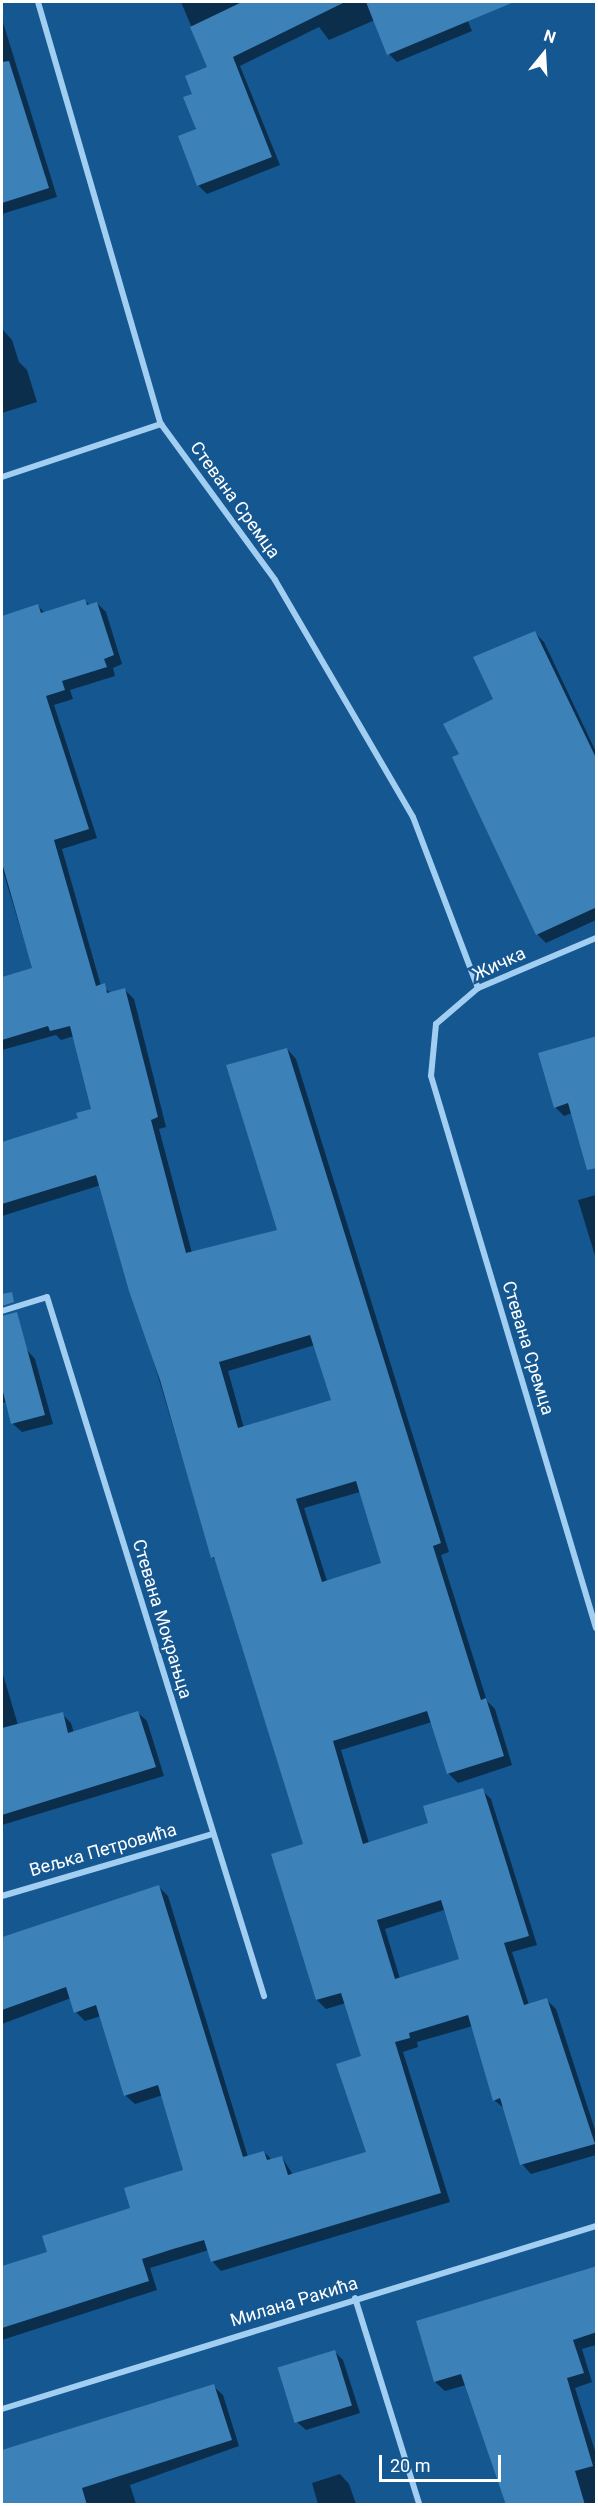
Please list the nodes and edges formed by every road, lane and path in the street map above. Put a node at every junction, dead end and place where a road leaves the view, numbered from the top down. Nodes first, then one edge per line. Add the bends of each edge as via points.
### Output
1 (38, 2) edge
2 (160, 424) junction
3 (2, 477) edge
4 (597, 938) edge
5 (478, 988) junction
6 (431, 1076) joint
7 (2, 1311) edge
8 (597, 1628) edge
9 (213, 1834) junction
10 (2, 1896) edge
11 (264, 1996) dead end
12 (597, 2226) edge
13 (355, 2298) junction
14 (2, 2409) edge
15 (419, 2505) edge

1 - 2 street, Стевана Сремца
2 - 3 street
2 - 5 street, Стевана Сремца via 275,580 413,817
4 - 5 street, Жичка
5 - 6 street, Жичка via 435,1024
6 - 8 street, Стевана Сремца
7 - 9 street, Стевана Мокрањца via 47,1297
9 - 10 street, Вељка Петровића
9 - 11 street, Стевана Мокрањца
12 - 13 street, Милана Ракића
13 - 14 street, Милана Ракића
13 - 15 street

